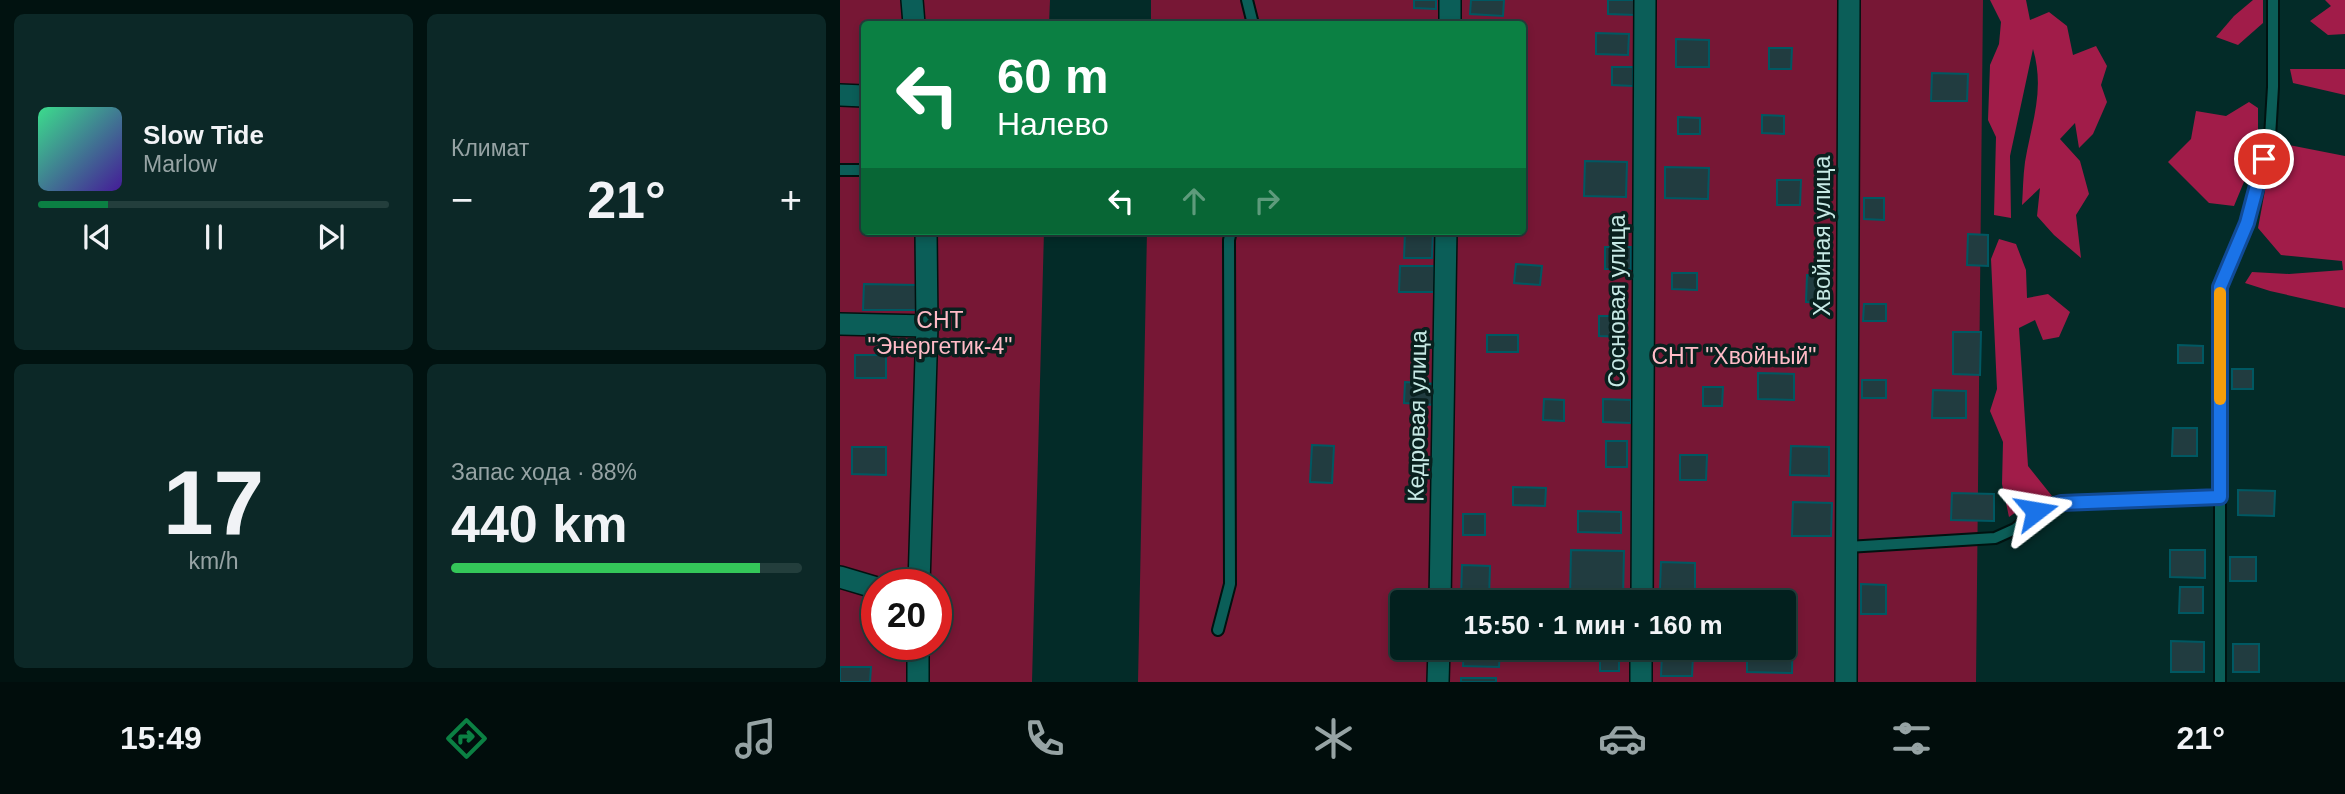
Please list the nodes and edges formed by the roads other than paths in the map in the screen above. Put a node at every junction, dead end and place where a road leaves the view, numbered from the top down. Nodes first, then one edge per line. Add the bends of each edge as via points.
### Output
1 (912, 0) edge
2 (1247, 0) edge
3 (1450, 0) edge
4 (1645, 0) edge
5 (1849, 0) edge
6 (2273, 0) edge
7 (914, 21) edge
8 (1252, 21) edge
9 (1450, 21) edge
10 (840, 95) edge
11 (861, 96) edge
12 (840, 170) edge
13 (861, 170) edge
14 (926, 235) edge
15 (1230, 235) edge
16 (1446, 235) edge
17 (840, 324) edge
18 (927, 326) junction
19 (2220, 497) junction
20 (1847, 547) junction
21 (919, 569) edge
22 (840, 577) edge
23 (861, 583) edge
24 (1440, 590) edge
25 (1642, 590) edge
26 (1218, 629) dead end
27 (918, 660) edge
28 (1439, 660) edge
29 (1642, 660) edge
30 (918, 682) edge
31 (1438, 682) edge
32 (1641, 682) edge
33 (1846, 682) edge
34 (2220, 682) edge

1 - 7 street
2 - 8 lane
3 - 9 street
4 - 25 street, Сосновая улица
5 - 20 street, Хвойная улица
6 - 19 lane via 2270,137 2247,223 2220,287
10 - 11 street
12 - 13 lane
14 - 18 street
15 - 26 lane via 1230,584
16 - 24 street, Кедровая улица
17 - 18 street
18 - 21 street
19 - 20 lane via 2061,503 2036,511 1995,538
19 - 34 lane
20 - 33 street, Хвойная улица
22 - 23 street
27 - 30 street
28 - 31 street
29 - 32 street

